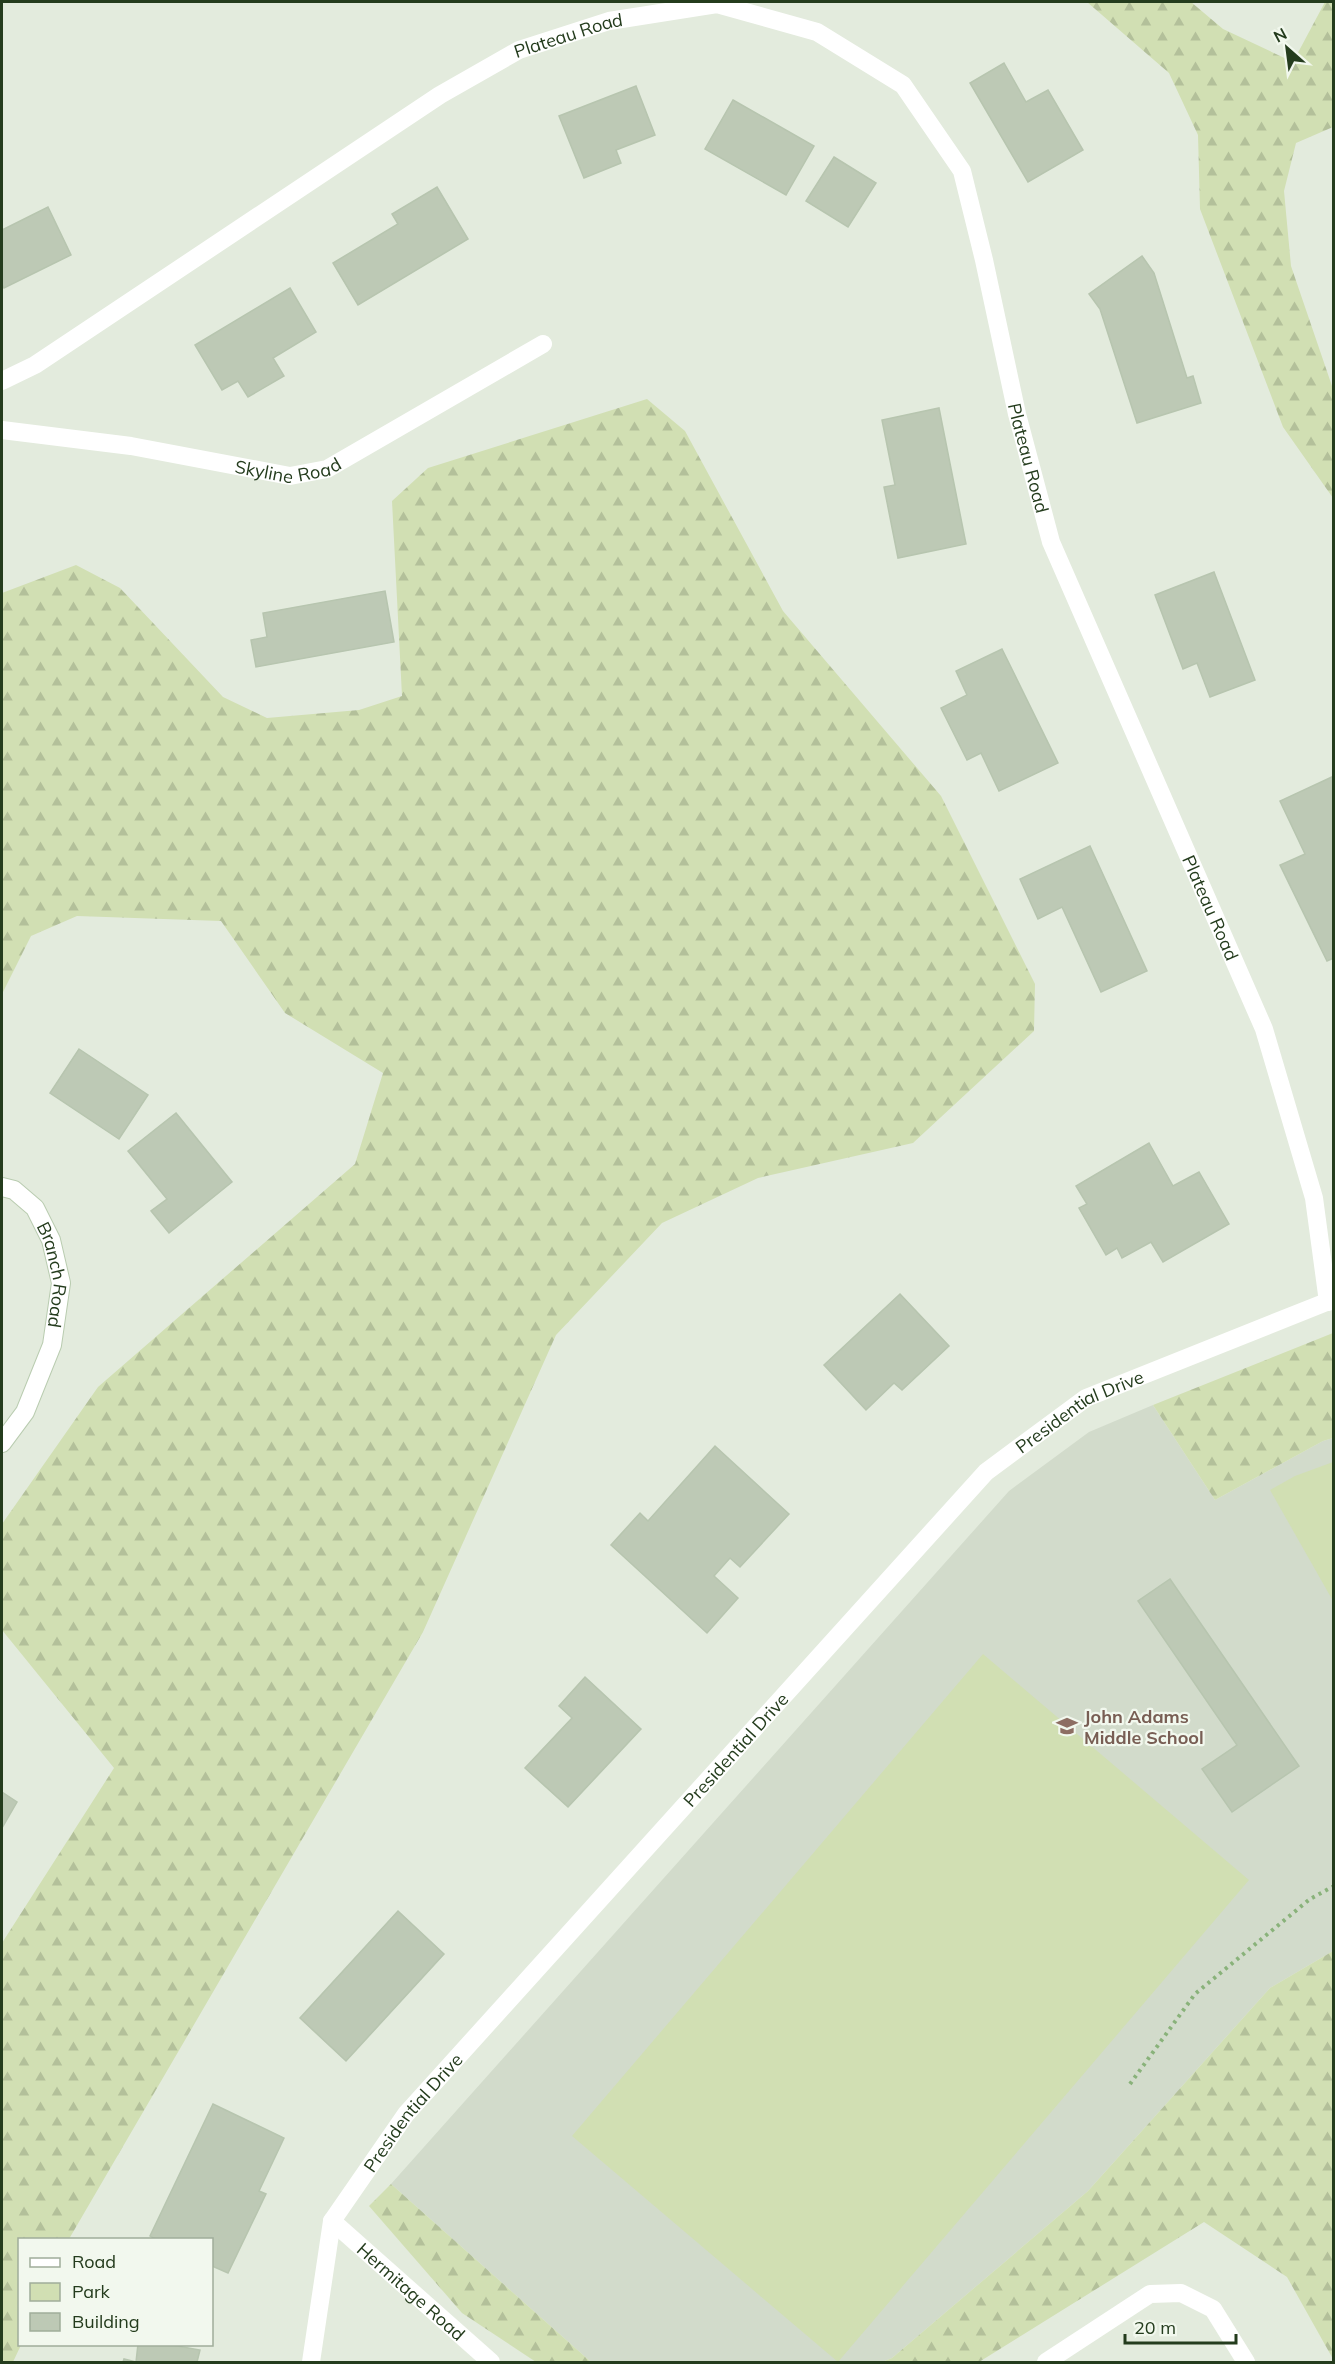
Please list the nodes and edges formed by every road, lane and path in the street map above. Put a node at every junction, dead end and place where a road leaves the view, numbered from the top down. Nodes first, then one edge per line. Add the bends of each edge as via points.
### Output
1 (543, 344) dead end
2 (2, 381) edge
3 (2, 430) edge
4 (2, 1187) edge
5 (1331, 1301) edge
6 (2, 1443) edge
7 (1334, 1886) edge
8 (1130, 2084) dead end
9 (332, 2221) junction
10 (311, 2362) edge
11 (491, 2362) edge
12 (1046, 2362) edge
13 (1246, 2362) edge

1 - 3 street, Skyline Road via 327,469 290,476 131,446
2 - 5 street, Plateau Road via 35,365 440,95 519,50 564,35 609,21 717,4 817,32 903,85 962,171 1017,414 1051,542 1264,1029 1314,1198
4 - 6 street, Branch Road via 14,1191 35,1208 51,1240 61,1283 52,1345 25,1412
5 - 9 street, Presidential Drive via 1086,1398 986,1472 406,2114
7 - 8 path via 1310,1899 1195,1994
9 - 10 street, Presidential Drive
9 - 11 street, Hermitage Road
12 - 13 street via 1150,2294 1181,2293 1213,2309

